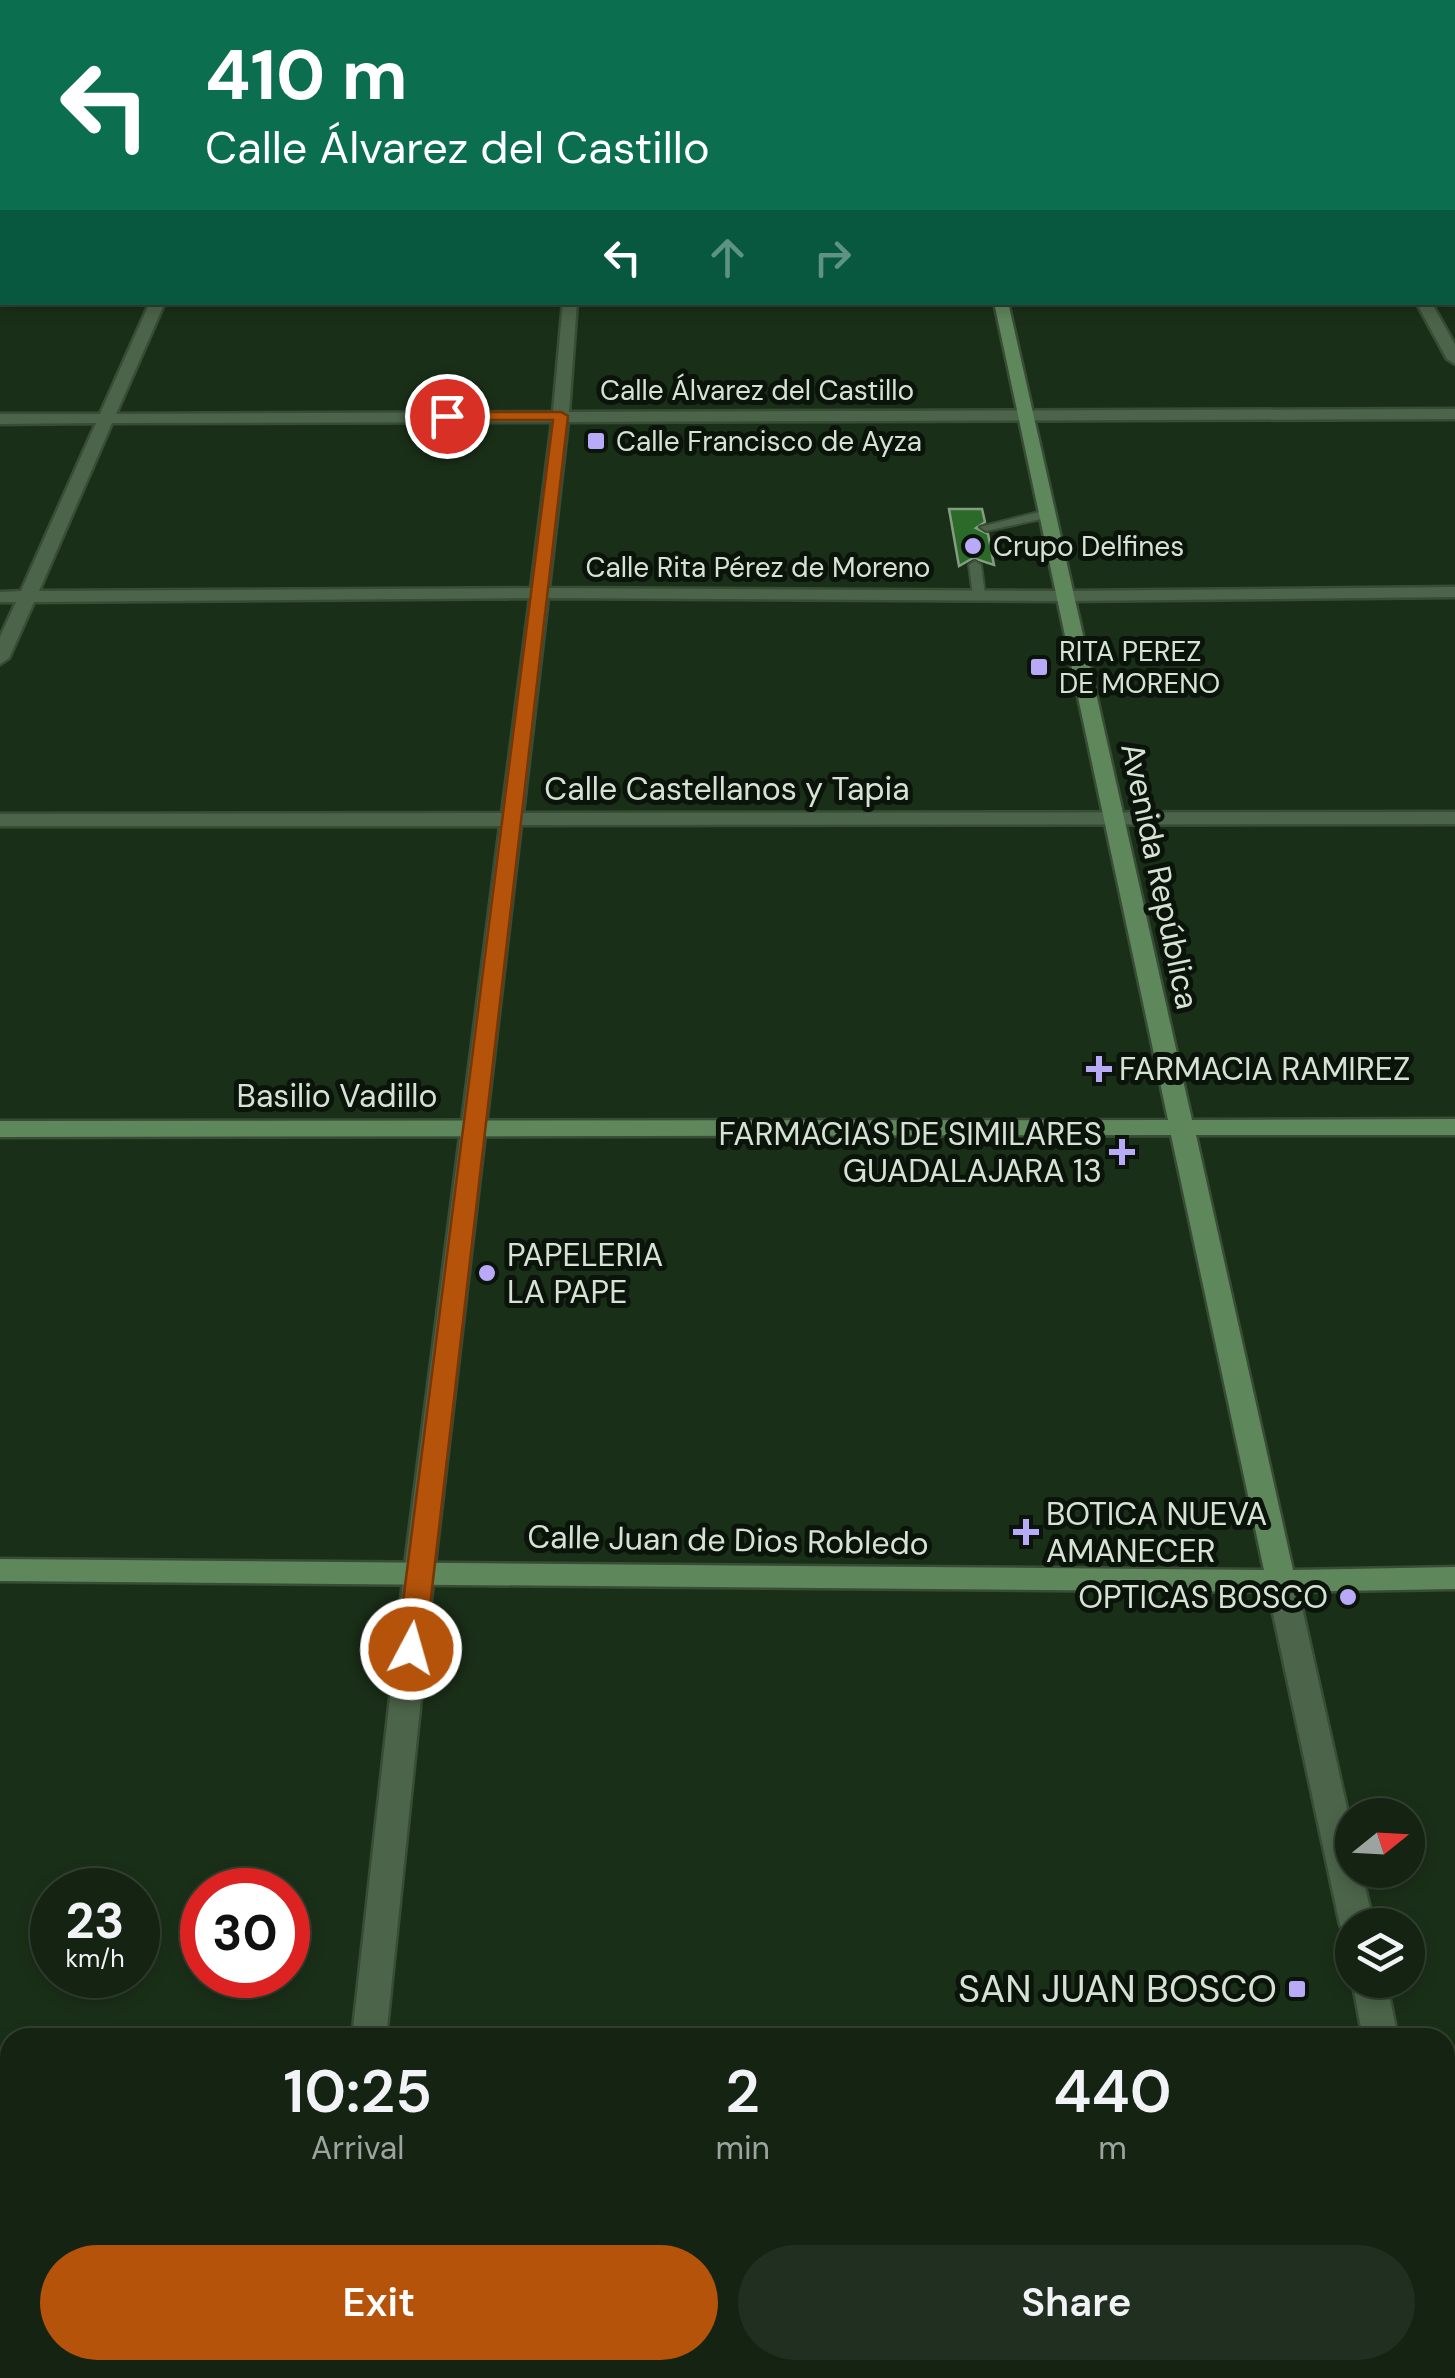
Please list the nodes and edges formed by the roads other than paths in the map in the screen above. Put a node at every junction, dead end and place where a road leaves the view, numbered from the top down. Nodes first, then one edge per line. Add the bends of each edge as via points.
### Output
1 (157, 305) edge
2 (570, 305) edge
3 (1001, 305) edge
4 (1425, 305) edge
5 (1455, 359) edge
6 (1025, 414) junction
7 (1455, 414) edge
8 (561, 416) junction
9 (0, 419) edge
10 (106, 419) junction
11 (1047, 514) junction
12 (986, 527) dead end
13 (975, 565) dead end
14 (537, 592) junction
15 (1455, 592) edge
16 (979, 596) junction
17 (1065, 596) junction
18 (0, 597) edge
19 (27, 597) junction
20 (0, 658) edge
21 (1114, 818) junction
22 (1455, 818) edge
23 (510, 819) junction
24 (0, 820) edge
25 (1455, 1127) edge
26 (473, 1128) junction
27 (1182, 1128) junction
28 (0, 1129) edge
29 (0, 1570) edge
30 (420, 1572) junction
31 (1455, 1578) edge
32 (1281, 1581) junction
33 (1352, 1908) edge
34 (1372, 1998) edge
35 (370, 2028) edge
36 (1379, 2028) edge

1 - 10 street
2 - 8 street
3 - 6 street, Avenida República
4 - 5 street
6 - 7 street, Calle Álvarez del Castillo
6 - 8 street, Calle Álvarez del Castillo
6 - 11 street, Avenida República
8 - 10 street, Calle Álvarez del Castillo
8 - 14 street
9 - 10 street, Calle Álvarez del Castillo
10 - 19 street
11 - 12 lane
11 - 17 street, Avenida República
13 - 16 lane
14 - 16 street, Calle Rita Pérez de Moreno
14 - 19 street, Calle Rita Pérez de Moreno
14 - 23 street
15 - 17 street, Calle Rita Pérez de Moreno
16 - 17 street, Calle Rita Pérez de Moreno
17 - 21 street, Avenida República
18 - 19 street, Calle Rita Pérez de Moreno
19 - 20 street
21 - 22 street, Calle Castellanos y Tapia
21 - 23 street, Calle Castellanos y Tapia
21 - 27 street, Avenida República
23 - 24 street, Calle Castellanos y Tapia
23 - 26 street
25 - 27 street, Basilio Vadillo
26 - 27 street, Basilio Vadillo
26 - 28 street, Basilio Vadillo
26 - 30 street
27 - 32 street, Avenida República
29 - 30 street, Calle Juan de Dios Robledo
30 - 32 street, Calle Juan de Dios Robledo
30 - 35 street
31 - 32 street, Calle Juan de Dios Robledo
32 - 33 street
34 - 36 street

